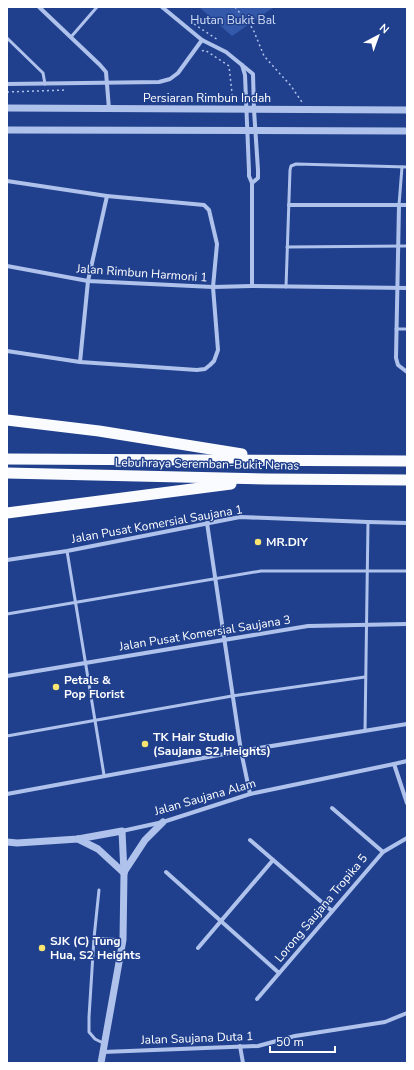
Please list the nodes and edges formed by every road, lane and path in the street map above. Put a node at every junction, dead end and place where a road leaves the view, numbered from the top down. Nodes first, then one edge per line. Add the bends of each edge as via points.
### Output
1 (39, 7) edge
2 (97, 7) edge
3 (162, 7) edge
4 (235, 7) edge
5 (71, 37) junction
6 (7, 38) edge
7 (202, 40) junction
8 (242, 65) junction
9 (107, 82) junction
10 (7, 84) edge
11 (45, 84) junction
12 (7, 108) edge
13 (109, 109) junction
14 (246, 110) junction
15 (254, 110) junction
16 (308, 110) junction
17 (407, 110) edge
18 (7, 130) edge
19 (248, 131) junction
20 (256, 131) junction
21 (407, 131) edge
22 (407, 167) edge
23 (402, 168) junction
24 (7, 181) edge
25 (252, 183) junction
26 (107, 196) junction
27 (289, 204) junction
28 (399, 205) junction
29 (407, 205) edge
30 (398, 246) junction
31 (407, 246) edge
32 (287, 247) junction
33 (7, 266) edge
34 (88, 281) junction
35 (252, 286) junction
36 (213, 287) junction
37 (286, 287) junction
38 (397, 288) junction
39 (407, 288) edge
40 (396, 328) junction
41 (407, 329) edge
42 (7, 351) edge
43 (80, 362) junction
44 (407, 372) edge
45 (7, 420) edge
46 (7, 458) edge
47 (276, 459) junction
48 (407, 461) edge
49 (7, 473) edge
50 (267, 479) junction
51 (407, 480) edge
52 (7, 513) edge
53 (368, 522) junction
54 (407, 522) edge
55 (207, 523) junction
56 (67, 551) junction
57 (7, 560) edge
58 (367, 571) junction
59 (407, 571) edge
60 (215, 579) junction
61 (75, 602) junction
62 (7, 614) edge
63 (366, 624) junction
64 (407, 624) edge
65 (224, 640) junction
66 (86, 663) junction
67 (7, 676) edge
68 (365, 677) junction
69 (232, 696) junction
70 (95, 721) junction
71 (407, 724) edge
72 (365, 731) junction
73 (7, 736) edge
74 (240, 751) junction
75 (407, 761) edge
76 (394, 764) junction
77 (104, 775) junction
78 (7, 794) edge
79 (250, 794) junction
80 (407, 803) edge
81 (332, 808) dead end
82 (163, 822) junction
83 (122, 831) junction
84 (407, 838) edge
85 (78, 839) junction
86 (250, 840) dead end
87 (7, 842) edge
88 (383, 852) junction
89 (273, 860) junction
90 (166, 872) dead end
91 (124, 873) junction
92 (99, 890) dead end
93 (332, 911) junction
94 (221, 921) junction
95 (94, 938) junction
96 (123, 940) junction
97 (198, 948) dead end
98 (280, 973) junction
99 (257, 999) dead end
100 (407, 1013) edge
101 (105, 1044) junction
102 (240, 1046) junction
103 (103, 1052) junction
104 (101, 1063) edge
105 (243, 1063) edge

1 - 5 street
2 - 5 lane
3 - 7 street
4 - 16 path via 253,29 264,56
5 - 9 street via 106,72
6 - 11 lane via 43,74
7 - 8 street via 226,52
7 - 9 street via 178,73 170,79 159,82
8 - 14 street via 245,75
8 - 15 street via 253,74
9 - 11 street
9 - 13 street
10 - 11 street
12 - 13 street, Persiaran Rimbun Indah
13 - 14 street, Persiaran Rimbun Indah
14 - 15 street, Persiaran Rimbun Indah
14 - 19 street
15 - 16 street, Persiaran Rimbun Indah
15 - 20 street
16 - 17 street, Persiaran Rimbun Indah
18 - 19 street
19 - 20 street
19 - 25 street via 249,176
20 - 21 street
20 - 25 street via 258,178
22 - 23 lane
23 - 27 lane via 293,164 290,170
23 - 28 lane
24 - 26 street
25 - 35 street
26 - 34 street
26 - 36 street via 204,205 209,210 217,244
27 - 28 street
27 - 32 lane
28 - 29 street
28 - 30 street
30 - 31 lane
30 - 32 lane
30 - 38 street
32 - 37 lane
33 - 34 street, Jalan Rimbun Harmoni 1
34 - 36 street, Jalan Rimbun Harmoni 1
34 - 43 street
35 - 36 street, Jalan Rimbun Harmoni 1
35 - 37 street, Jalan Rimbun Harmoni 1
36 - 43 street via 218,350 214,361 205,369
37 - 38 street, Jalan Rimbun Harmoni 1
38 - 39 street, Jalan Rimbun Harmoni 1
38 - 40 street
40 - 41 lane
40 - 44 street via 396,358 398,365
42 - 43 street
45 - 47 highway via 99,431
46 - 47 highway, Lebuhraya Seremban-Bukit Nenas
47 - 48 highway, Lebuhraya Seremban-Bukit Nenas
49 - 50 highway, Lebuhraya Seremban-Bukit Nenas
50 - 51 highway, Lebuhraya Seremban-Bukit Nenas
50 - 52 highway
53 - 54 street, Jalan Pusat Komersial Saujana 1
53 - 55 street, Jalan Pusat Komersial Saujana 1 via 240,517
53 - 58 lane
55 - 56 street, Jalan Pusat Komersial Saujana 1
55 - 60 street
56 - 57 street, Jalan Pusat Komersial Saujana 1
56 - 61 lane
58 - 59 lane
58 - 60 lane via 261,571
58 - 63 lane
60 - 61 lane
60 - 65 street
61 - 62 lane
61 - 66 lane
63 - 64 street, Jalan Pusat Komersial Saujana 3
63 - 65 street, Jalan Pusat Komersial Saujana 3 via 308,626
63 - 68 lane
65 - 66 street, Jalan Pusat Komersial Saujana 3
65 - 69 street
66 - 67 street, Jalan Pusat Komersial Saujana 3
66 - 70 lane
68 - 69 lane
68 - 72 lane
69 - 70 lane
69 - 74 street
70 - 73 lane
70 - 77 lane
71 - 72 street
72 - 74 street
74 - 77 street
74 - 79 street
75 - 76 street, Jalan Saujana Alam
76 - 79 street, Jalan Saujana Alam
76 - 80 street
77 - 78 street
79 - 82 street, Jalan Saujana Alam
81 - 88 street
82 - 83 street, Jalan Saujana Alam
82 - 91 street via 145,840
83 - 85 street, Jalan Saujana Alam
83 - 91 street
84 - 88 street, Lorong Saujana Tropika 5
85 - 87 street, Jalan Saujana Alam
85 - 91 street via 98,849
86 - 89 street
88 - 93 street, Lorong Saujana Tropika 5
89 - 93 street
89 - 94 street
90 - 94 street
91 - 96 street
92 - 95 lane
93 - 98 street, Lorong Saujana Tropika 5
94 - 97 street
94 - 98 street
95 - 96 lane
95 - 101 lane via 89,1032
96 - 101 street
98 - 99 street, Lorong Saujana Tropika 5
100 - 102 street, Jalan Saujana Duta 1 via 384,1022 295,1036 258,1046
101 - 103 street
102 - 103 street, Jalan Saujana Duta 1
102 - 105 street
103 - 104 street

